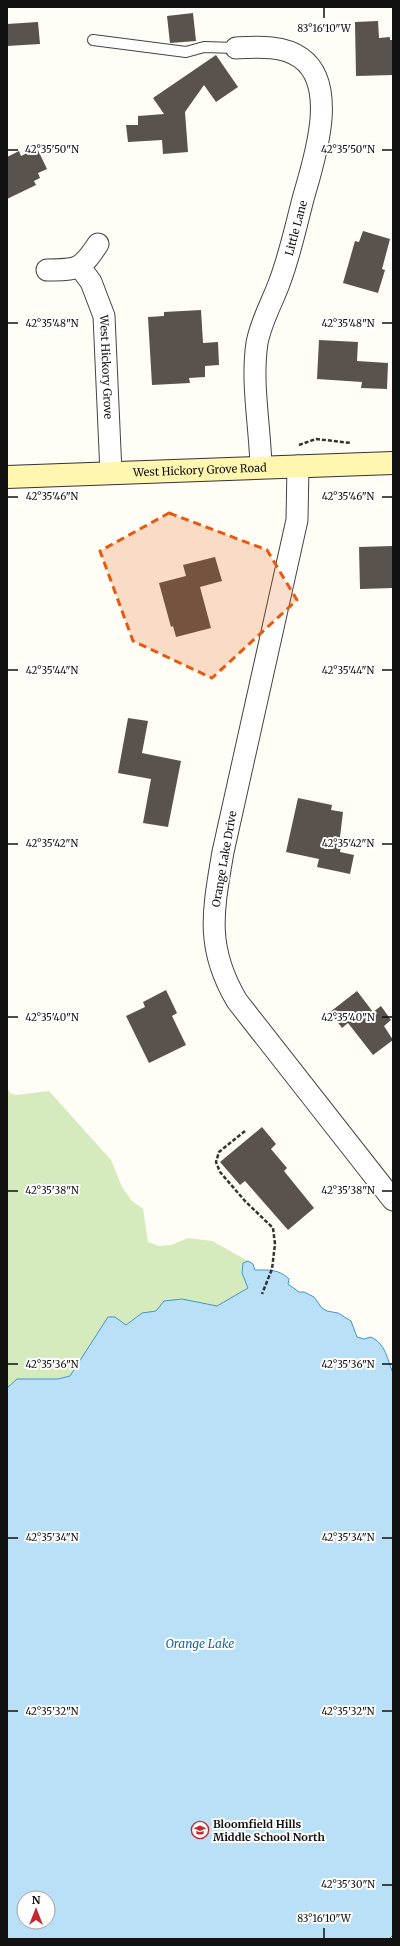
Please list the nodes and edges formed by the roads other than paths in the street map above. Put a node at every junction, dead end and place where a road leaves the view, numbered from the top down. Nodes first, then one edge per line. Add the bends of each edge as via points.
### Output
1 (93, 40) dead end
2 (236, 48) joint
3 (98, 244) dead end
4 (80, 267) junction
5 (47, 270) dead end
6 (393, 463) edge
7 (298, 466) junction
8 (261, 467) junction
9 (111, 473) junction
10 (7, 477) edge
11 (393, 1200) edge

1 - 2 lane via 186,52 204,47
2 - 8 street, Little Lane via 274,49 302,59 317,81 321,111 318,148 287,261 257,342 255,365
3 - 4 street
4 - 5 street
4 - 9 street, West Hickory Grove via 91,282 104,316
6 - 7 street, West Hickory Grove Road
7 - 8 street, West Hickory Grove Road
7 - 11 street, Orange Lake Drive via 297,520 223,852 216,892 214,940 221,970 236,1001
8 - 9 street, West Hickory Grove Road
9 - 10 street, West Hickory Grove Road

